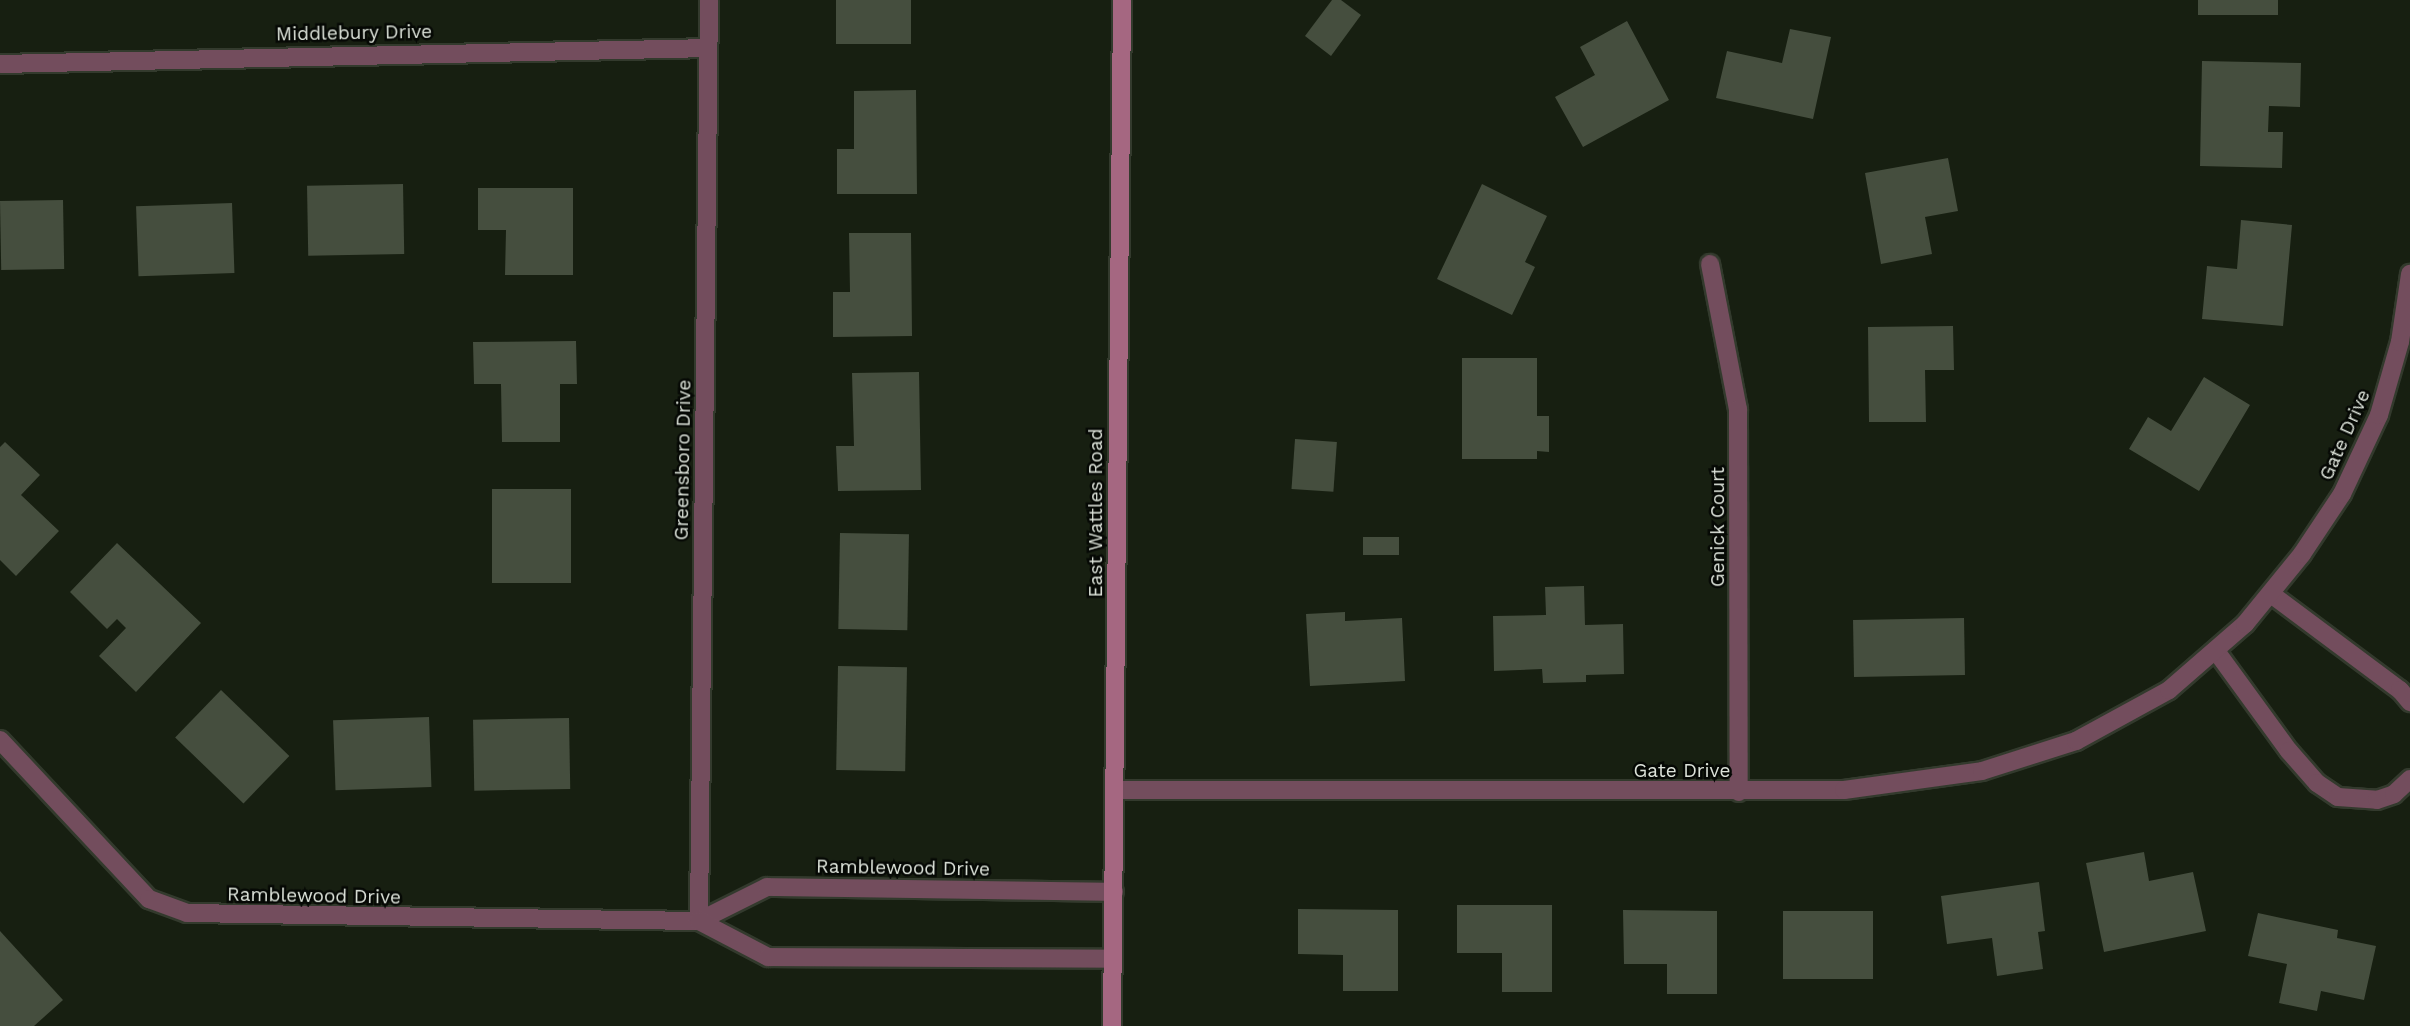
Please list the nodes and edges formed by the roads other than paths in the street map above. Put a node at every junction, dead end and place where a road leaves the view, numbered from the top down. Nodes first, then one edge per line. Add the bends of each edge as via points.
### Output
1 (709, 0) edge
2 (1122, 0) edge
3 (708, 48) junction
4 (0, 64) edge
5 (1710, 264) dead end
6 (2410, 274) edge
7 (2271, 594) junction
8 (2216, 651) junction
9 (2410, 702) edge
10 (0, 740) edge
11 (2410, 779) edge
12 (1115, 790) junction
13 (1739, 792) junction
14 (1114, 892) junction
15 (699, 921) junction
16 (1113, 959) junction
17 (1112, 1026) edge

1 - 3 street, Greensboro Drive
2 - 12 main road, East Wattles Road
3 - 4 street, Middlebury Drive
3 - 15 street, Greensboro Drive
5 - 13 street, Genick Court via 1738,408
6 - 7 street, Gate Drive via 2400,342 2379,415 2342,494
7 - 8 street, Gate Drive
7 - 9 street
8 - 11 street via 2289,751 2317,783 2338,797 2377,800 2393,794
8 - 13 street, Gate Drive via 2129,716 2025,759 1915,784
10 - 15 street, Ramblewood Drive via 149,899 187,913
12 - 13 street, Gate Drive
12 - 14 main road, East Wattles Road
14 - 15 street, Ramblewood Drive via 767,887
14 - 16 main road, East Wattles Road
15 - 16 street, Ramblewood Drive via 768,957
16 - 17 main road, East Wattles Road

